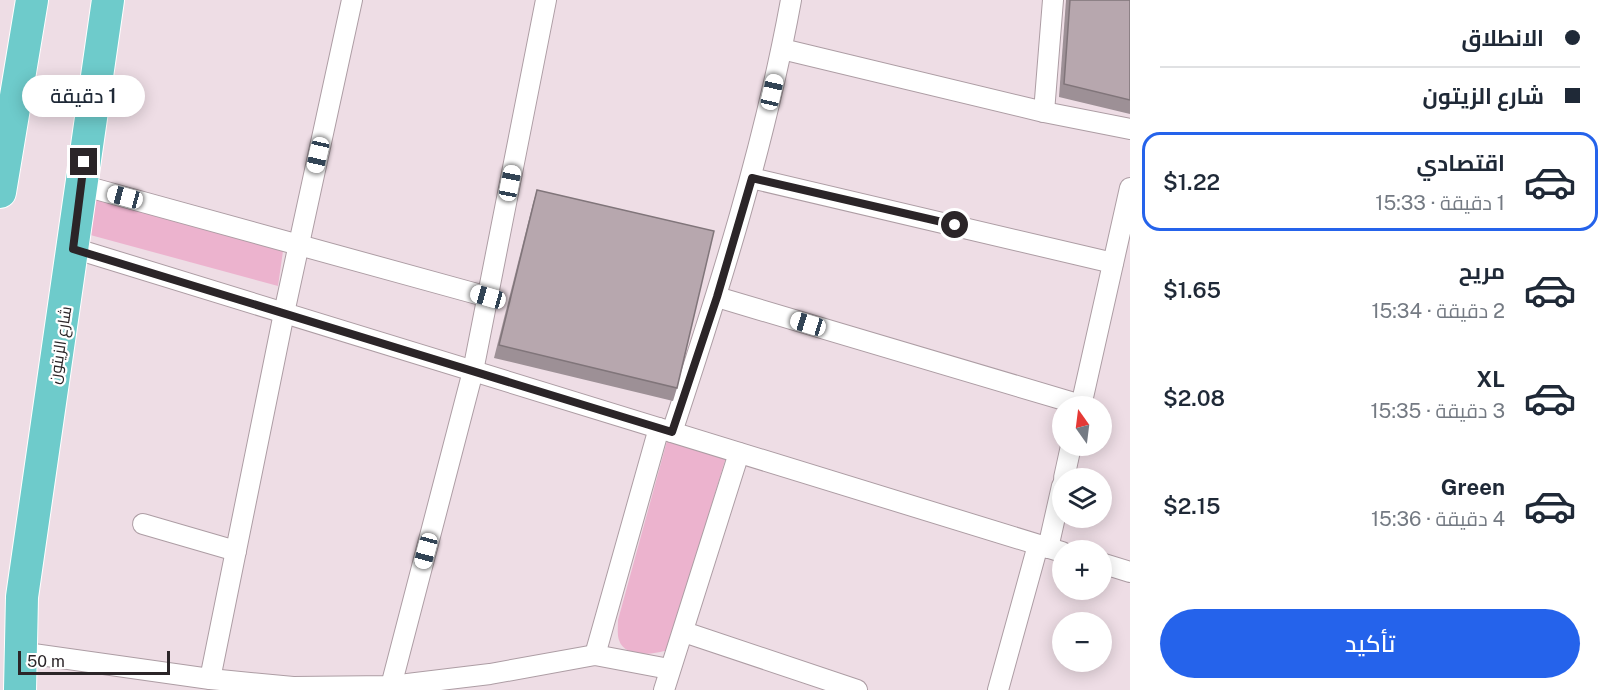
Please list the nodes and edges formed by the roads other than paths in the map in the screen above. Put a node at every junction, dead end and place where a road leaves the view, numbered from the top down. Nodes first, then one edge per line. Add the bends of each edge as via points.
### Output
1 (32, 0) edge
2 (108, 0) edge
3 (352, 0) edge
4 (546, 0) edge
5 (791, 0) edge
6 (1053, 0) edge
7 (782, 49) junction
8 (1044, 112) junction
9 (1130, 129) edge
10 (752, 178) junction
11 (81, 185) junction
12 (1130, 188) edge
13 (0, 192) edge
14 (299, 244) junction
15 (73, 249) junction
16 (1113, 263) junction
17 (488, 297) junction
18 (717, 297) junction
19 (284, 313) junction
20 (474, 371) junction
21 (1083, 396) edge
22 (1052, 397) edge
23 (665, 430) junction
24 (739, 453) junction
25 (143, 524) dead end
26 (1053, 528) edge
27 (1049, 548) edge
28 (236, 551) junction
29 (1112, 566) edge
30 (1130, 572) edge
31 (684, 632) junction
32 (19, 652) junction
33 (595, 656) junction
34 (669, 669) junction
35 (210, 679) junction
36 (391, 686) junction
37 (20, 690) edge
38 (664, 690) edge
39 (857, 690) edge
40 (998, 690) edge

1 - 13 main road
2 - 11 main road, شارع الزيتون
3 - 14 street
4 - 17 street
5 - 7 street
6 - 8 street
7 - 8 street
7 - 10 street
8 - 9 street
10 - 16 street
10 - 18 street
11 - 14 street
11 - 15 main road, شارع الزيتون
12 - 16 street
14 - 17 street
14 - 19 street
15 - 19 street
15 - 32 main road, شارع الزيتون via 22,597
16 - 21 street
17 - 20 street
18 - 22 street
18 - 23 street
19 - 20 street
19 - 28 street
20 - 23 street
20 - 36 street
23 - 24 street
23 - 33 street
24 - 27 street
24 - 31 street
25 - 28 street
26 - 27 street
27 - 40 street
28 - 35 street
29 - 30 street
31 - 34 street
31 - 39 street
32 - 35 street
32 - 37 main road, شارع الزيتون
33 - 34 street
33 - 36 street
34 - 38 street
35 - 36 street via 293,687

